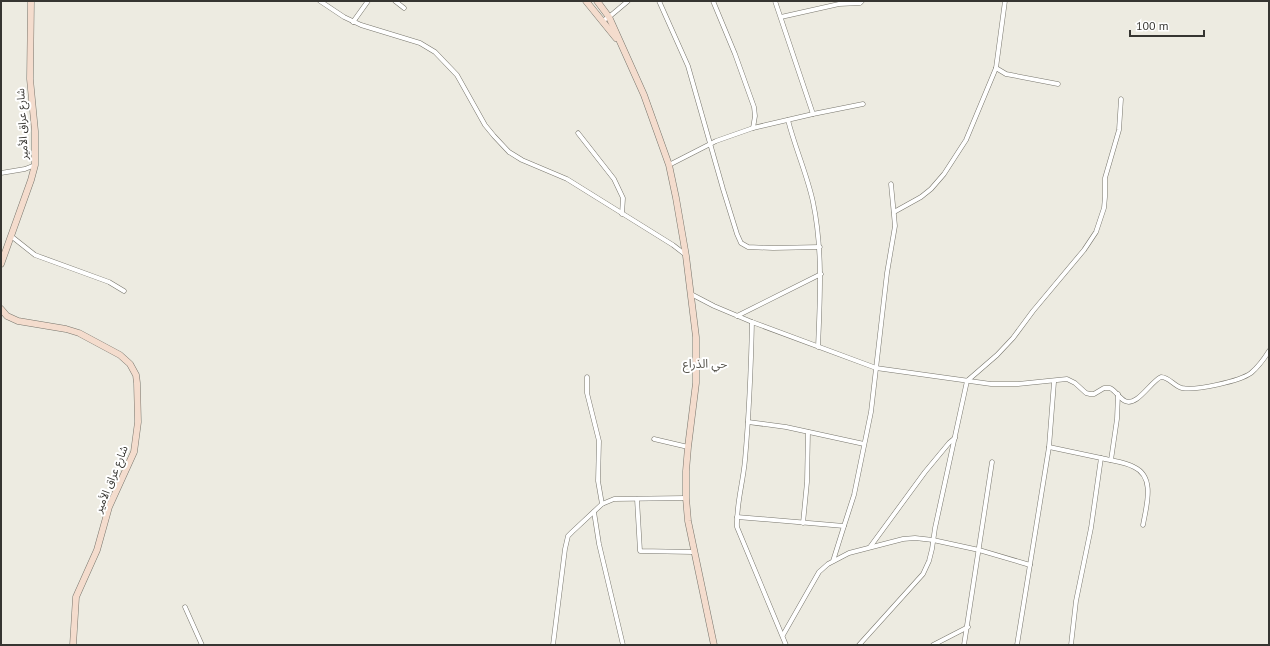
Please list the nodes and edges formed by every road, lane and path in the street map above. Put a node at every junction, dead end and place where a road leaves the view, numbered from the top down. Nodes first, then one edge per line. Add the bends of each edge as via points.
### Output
1 (31, 1) edge
2 (320, 1) edge
3 (368, 1) edge
4 (395, 1) edge
5 (586, 1) edge
6 (597, 1) edge
7 (628, 1) edge
8 (659, 1) edge
9 (713, 1) edge
10 (775, 1) edge
11 (862, 1) edge
12 (1005, 1) edge
13 (404, 8) dead end
14 (609, 17) junction
15 (781, 17) junction
16 (602, 21) junction
17 (353, 22) junction
18 (621, 44) junction
19 (996, 68) junction
20 (1058, 84) dead end
21 (1121, 100) dead end
22 (863, 104) dead end
23 (814, 114) junction
24 (788, 120) junction
25 (753, 128) junction
26 (578, 133) dead end
27 (709, 144) junction
28 (34, 165) junction
29 (669, 165) junction
30 (1, 173) edge
31 (891, 184) dead end
32 (894, 212) junction
33 (622, 214) junction
34 (11, 236) junction
35 (820, 247) junction
36 (686, 256) junction
37 (1, 264) edge
38 (820, 274) junction
39 (124, 291) dead end
40 (690, 294) junction
41 (1, 309) edge
42 (737, 316) junction
43 (752, 322) junction
44 (818, 348) junction
45 (1269, 351) edge
46 (876, 368) junction
47 (587, 377) dead end
48 (967, 381) junction
49 (1054, 382) junction
50 (1118, 394) junction
51 (748, 422) junction
52 (808, 432) junction
53 (955, 438) junction
54 (654, 439) dead end
55 (864, 444) junction
56 (1049, 446) junction
57 (688, 447) junction
58 (1101, 458) junction
59 (1111, 460) junction
60 (992, 462) dead end
61 (686, 498) junction
62 (637, 499) junction
63 (602, 504) junction
64 (594, 512) junction
65 (737, 517) junction
66 (803, 523) junction
67 (844, 526) junction
68 (1143, 526) dead end
69 (934, 540) junction
70 (870, 547) junction
71 (979, 550) junction
72 (693, 552) junction
73 (833, 561) junction
74 (1030, 565) junction
75 (185, 607) dead end
76 (968, 627) junction
77 (783, 635) junction
78 (73, 645) edge
79 (202, 645) edge
80 (553, 645) edge
81 (623, 645) edge
82 (714, 645) edge
83 (786, 645) edge
84 (859, 645) edge
85 (933, 645) edge
86 (964, 645) edge
87 (1017, 645) edge
88 (1071, 645) edge

1 - 28 main road, شارع عراق الأمير via 30,79 36,149
2 - 17 street
3 - 17 street
4 - 13 street
5 - 16 main road
6 - 14 main road
7 - 14 street
8 - 27 street via 688,66
9 - 25 street via 754,107
10 - 15 street
11 - 15 street
12 - 19 street
14 - 16 street
14 - 18 main road
15 - 23 street
16 - 18 main road
17 - 33 street via 420,43 435,52 457,75 485,125 509,152 567,179
18 - 29 main road via 646,101
19 - 20 street via 1006,74
19 - 32 street via 966,140 944,174 921,197
21 - 48 street via 1119,130 1105,178 1104,208 1090,242 1013,338
22 - 23 street
23 - 24 street
24 - 25 street
24 - 35 street via 812,201
25 - 27 street
26 - 33 street via 616,184 622,198
27 - 29 street
27 - 35 street via 737,234 744,246
28 - 30 street
28 - 34 main road, شارع عراق الأمير
29 - 36 main road
31 - 32 street
32 - 46 street via 895,226
33 - 36 street via 673,245
34 - 37 main road, شارع عراق الأمير
34 - 39 street via 35,255 110,282
35 - 38 street
36 - 40 main road
38 - 42 street
38 - 44 street
40 - 42 street
40 - 57 main road via 695,318 697,360
41 - 78 main road, شارع عراق الأمير via 6,316 18,321 79,333 120,354 136,375 138,422 134,452 109,507 97,550 76,597
42 - 43 street
43 - 44 street
43 - 51 street
44 - 46 street
45 - 50 street via 1250,373 1240,378 1200,388 1181,388 1167,378 1161,377 1134,401 1126,401
46 - 48 street
46 - 55 street
47 - 63 street via 587,393 599,441 598,481
48 - 49 street via 991,384
48 - 53 street
49 - 50 street via 1070,380 1082,391 1090,394 1110,388
49 - 56 street
50 - 59 street
51 - 52 street
51 - 65 street
52 - 55 street
52 - 66 street
53 - 69 street
53 - 70 street via 925,472
54 - 57 street
55 - 67 street via 854,495
56 - 58 street
56 - 74 street
57 - 61 main road
58 - 59 street
58 - 88 street via 1076,601
59 - 68 street via 1134,466 1145,475 1148,490
60 - 71 street
61 - 62 street
61 - 72 main road
62 - 63 street via 614,499
62 - 72 street via 640,551
63 - 64 street
64 - 80 street via 566,541
64 - 81 street
65 - 66 street
65 - 77 street via 741,540
66 - 67 street
67 - 73 street
69 - 70 street via 903,539
69 - 71 street
69 - 84 street via 923,574
70 - 73 street
71 - 74 street
71 - 76 street
72 - 82 main road
73 - 77 street via 819,572
74 - 87 street
75 - 79 street
76 - 85 street
76 - 86 street
77 - 83 street

